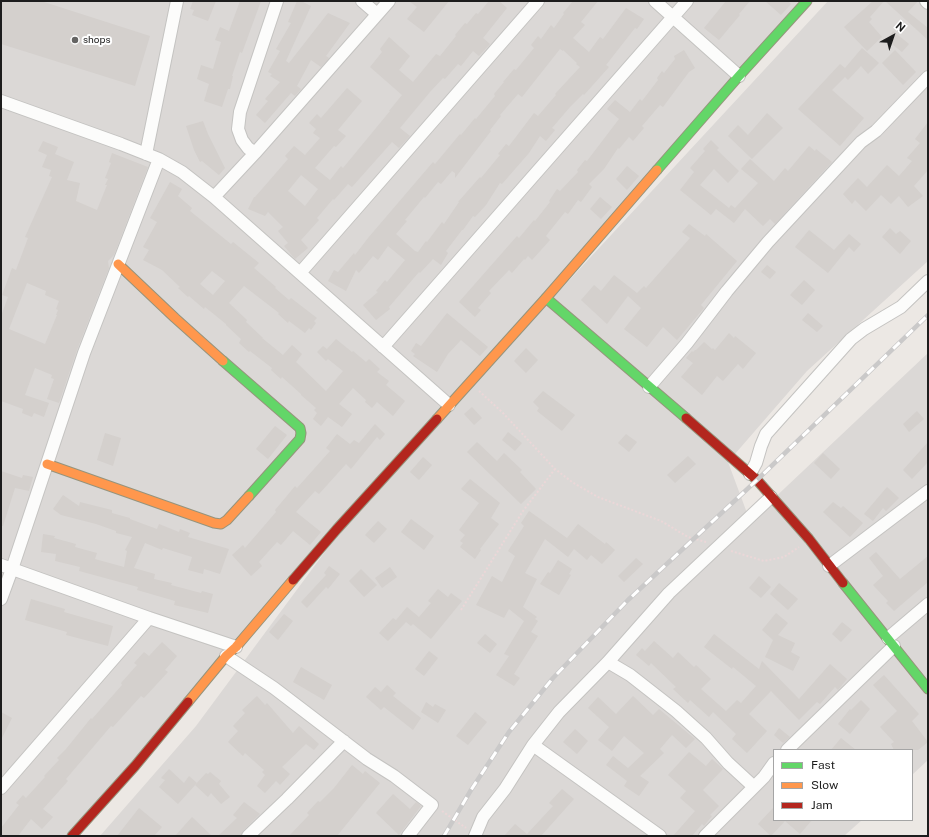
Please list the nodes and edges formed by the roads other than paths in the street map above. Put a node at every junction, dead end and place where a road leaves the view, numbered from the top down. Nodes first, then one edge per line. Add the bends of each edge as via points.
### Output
1 (178, 1) edge
2 (277, 1) edge
3 (362, 1) edge
4 (389, 1) edge
5 (538, 1) edge
6 (655, 1) edge
7 (687, 1) edge
8 (807, 1) edge
9 (926, 1) edge
10 (928, 3) edge
11 (377, 14) junction
12 (673, 17) junction
13 (739, 76) junction
14 (928, 77) edge
15 (1, 101) edge
16 (255, 153) junction
17 (146, 154) junction
18 (159, 159) junction
19 (214, 197) junction
20 (118, 264) junction
21 (300, 273) junction
22 (928, 281) edge
23 (546, 298) junction
24 (383, 347) junction
25 (649, 387) junction
26 (449, 405) junction
27 (47, 464) junction
28 (750, 474) junction
29 (928, 491) edge
30 (771, 497) junction
31 (1, 564) edge
32 (829, 566) junction
33 (12, 569) junction
34 (1, 599) edge
35 (928, 604) edge
36 (149, 618) junction
37 (891, 642) junction
38 (236, 648) junction
39 (226, 656) junction
40 (608, 662) junction
41 (928, 689) edge
42 (344, 741) junction
43 (534, 745) junction
44 (788, 749) edge
45 (773, 764) edge
46 (754, 786) junction
47 (1, 788) edge
48 (472, 834) edge
49 (72, 836) edge
50 (248, 836) edge
51 (408, 836) edge
52 (660, 836) edge
53 (705, 836) edge

1 - 17 street
2 - 16 street via 240,112 238,129 248,148
3 - 11 street
4 - 11 street
5 - 21 street
6 - 12 street
7 - 12 street
8 - 13 street
9 - 10 street
11 - 16 street
12 - 13 street
12 - 24 street
13 - 23 street
14 - 25 street via 876,131 861,142 778,231
15 - 17 street
16 - 19 street
17 - 18 street
18 - 19 street via 182,172
18 - 20 street
19 - 21 street
20 - 27 street via 84,353
20 - 27 street via 300,428 300,439 221,524
21 - 24 street
22 - 28 street via 901,307 864,328 846,345 766,434
23 - 25 street
23 - 26 street
24 - 26 street
25 - 28 street
26 - 38 street via 337,529
27 - 33 street
28 - 30 street
29 - 32 street
30 - 32 street via 809,539
30 - 40 street via 670,593
31 - 33 street
32 - 37 street
33 - 34 street
33 - 36 street
35 - 37 street
36 - 38 street
36 - 47 street
37 - 41 street
37 - 44 street
38 - 39 street
39 - 42 street via 274,688
39 - 49 street
40 - 43 street via 559,712
40 - 46 street via 630,675 676,711
42 - 50 street
42 - 51 street via 432,805
43 - 48 street
43 - 52 street
45 - 46 street
46 - 53 street

